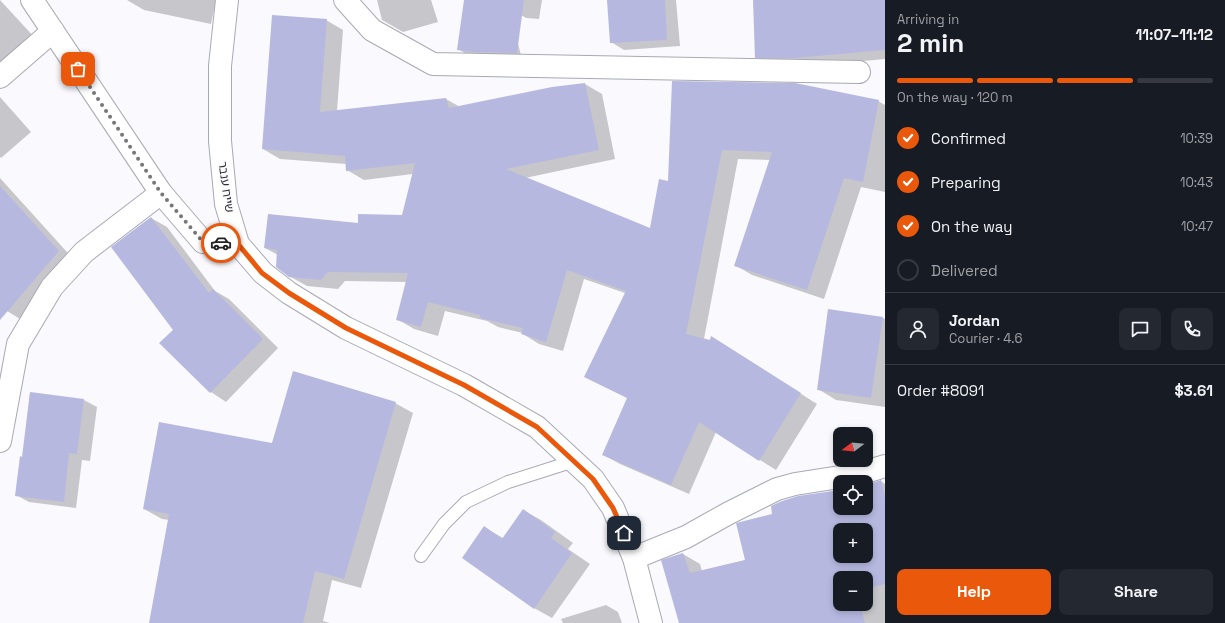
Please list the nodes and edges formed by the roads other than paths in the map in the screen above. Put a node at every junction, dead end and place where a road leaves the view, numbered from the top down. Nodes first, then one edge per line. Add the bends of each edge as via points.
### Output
1 (32, 0) edge
2 (226, 0) edge
3 (345, 0) edge
4 (53, 31) junction
5 (859, 72) dead end
6 (0, 77) edge
7 (161, 193) junction
8 (238, 244) junction
9 (0, 441) edge
10 (574, 462) junction
11 (885, 466) edge
12 (421, 556) dead end
13 (634, 558) junction
14 (651, 623) edge

1 - 4 street
2 - 8 street, שייח ענבר via 220,66 220,140 226,204
3 - 5 street via 372,30 433,64
4 - 6 street
4 - 7 street
7 - 8 street via 203,242
7 - 9 street via 84,252 52,287 18,344
8 - 10 street, שייח ענבר via 262,273 289,293 346,328 464,385 537,427
10 - 12 lane via 508,482 466,502 444,524
10 - 13 street, שייח ענבר via 593,479 613,508
11 - 13 street via 859,474 777,489 686,537
13 - 14 street, שייח ענבר

